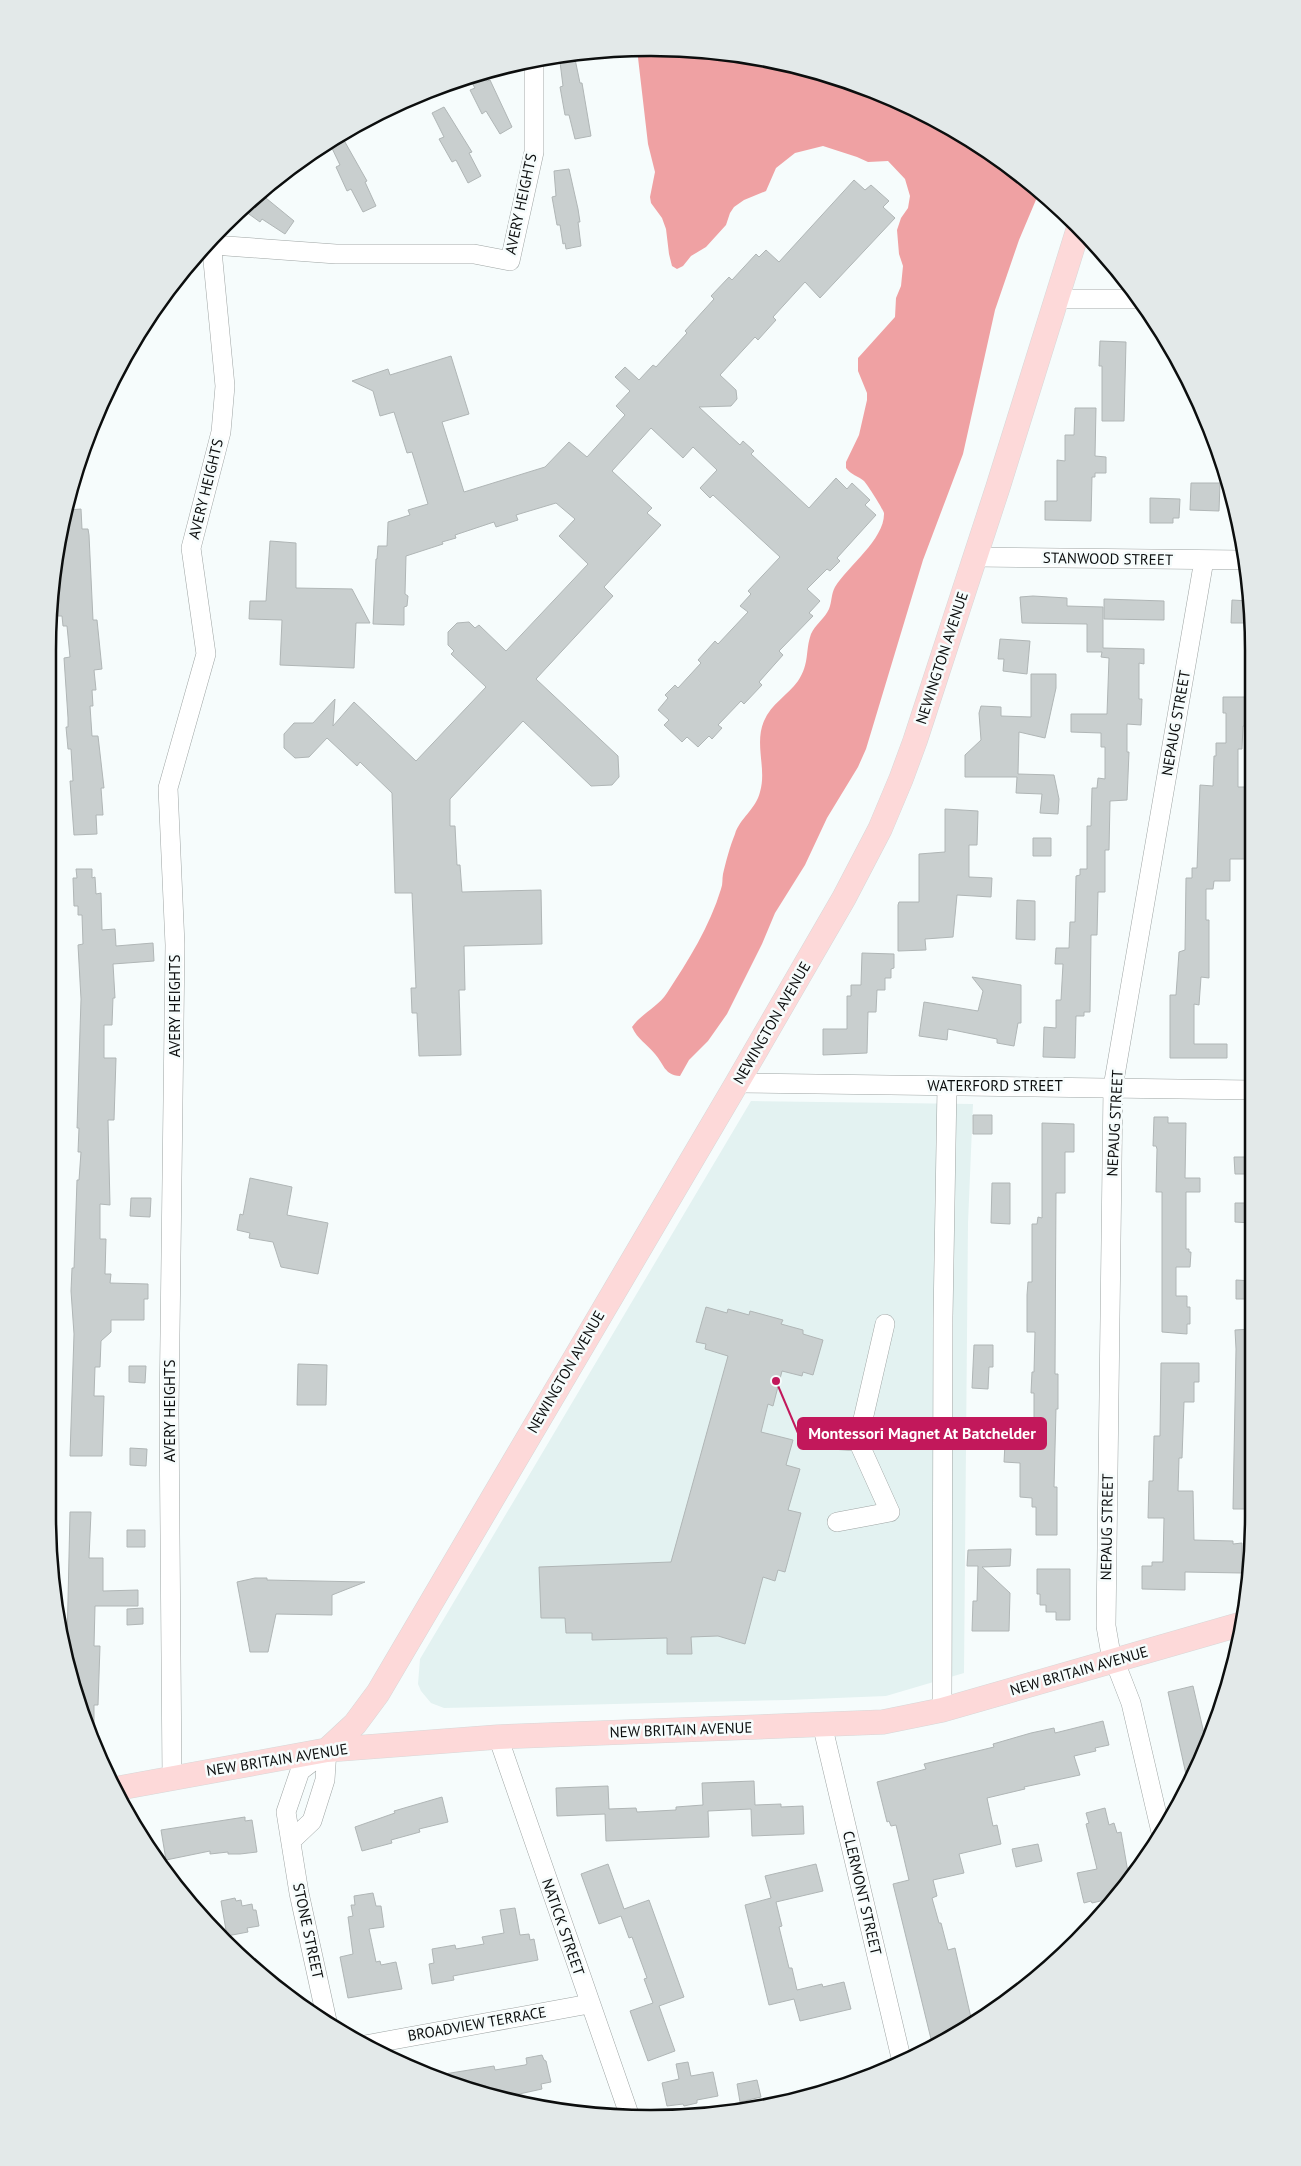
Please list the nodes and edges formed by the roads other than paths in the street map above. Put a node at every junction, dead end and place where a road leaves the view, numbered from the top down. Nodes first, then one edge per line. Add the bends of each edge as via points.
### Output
1 (534, 68) edge
2 (1076, 236) edge
3 (218, 244) edge
4 (213, 249) edge
5 (1057, 299) junction
6 (1129, 299) edge
7 (974, 557) junction
8 (1204, 560) junction
9 (1238, 560) edge
10 (737, 1083) junction
11 (947, 1086) junction
12 (1113, 1087) junction
13 (1245, 1090) edge
14 (886, 1324) dead end
15 (819, 1439) dead end
16 (858, 1441) junction
17 (837, 1522) dead end
18 (1234, 1626) edge
19 (1114, 1662) junction
20 (942, 1710) junction
21 (822, 1724) junction
22 (498, 1737) junction
23 (327, 1750) junction
24 (172, 1778) junction
25 (123, 1787) edge
26 (1159, 1823) edge
27 (292, 1840) junction
28 (589, 2004) junction
29 (325, 2013) edge
30 (378, 2043) edge
31 (900, 2054) edge
32 (628, 2109) edge

1 - 3 street, AVERY HEIGHTS via 534,152 510,261 474,254 336,254
2 - 5 main road, NEWINGTON AVENUE
4 - 24 street, AVERY HEIGHTS via 224,386 221,432 191,548 206,654 168,788 175,945 169,1412
5 - 6 street
5 - 7 main road, NEWINGTON AVENUE
7 - 8 street, STANWOOD STREET
7 - 10 main road, NEWINGTON AVENUE via 915,741 880,828 844,898
8 - 9 street, STANWOOD STREET
8 - 12 street, NEPAUG STREET
10 - 11 street, WATERFORD STREET
10 - 23 main road, NEWINGTON AVENUE via 378,1693 355,1724
11 - 12 street, WATERFORD STREET
11 - 20 street
12 - 13 street, WATERFORD STREET
12 - 19 street, NEPAUG STREET via 1106,1626
14 - 16 street
15 - 16 street
16 - 17 street via 890,1512
18 - 19 main road, NEW BRITAIN AVENUE
19 - 20 main road, NEW BRITAIN AVENUE
19 - 26 street, NEPAUG STREET via 1131,1703
20 - 21 main road, NEW BRITAIN AVENUE via 883,1722
21 - 22 main road, NEW BRITAIN AVENUE
21 - 31 street, CLERMONT STREET
22 - 23 main road, NEW BRITAIN AVENUE
22 - 28 street, NATICK STREET
23 - 24 main road, NEW BRITAIN AVENUE
23 - 27 street via 325,1780 312,1821
23 - 27 street, STONE STREET via 300,1771 286,1812
24 - 25 main road, NEW BRITAIN AVENUE
27 - 29 street, STONE STREET via 299,1893
28 - 30 street, BROADVIEW TERRACE
28 - 32 street, NATICK STREET

